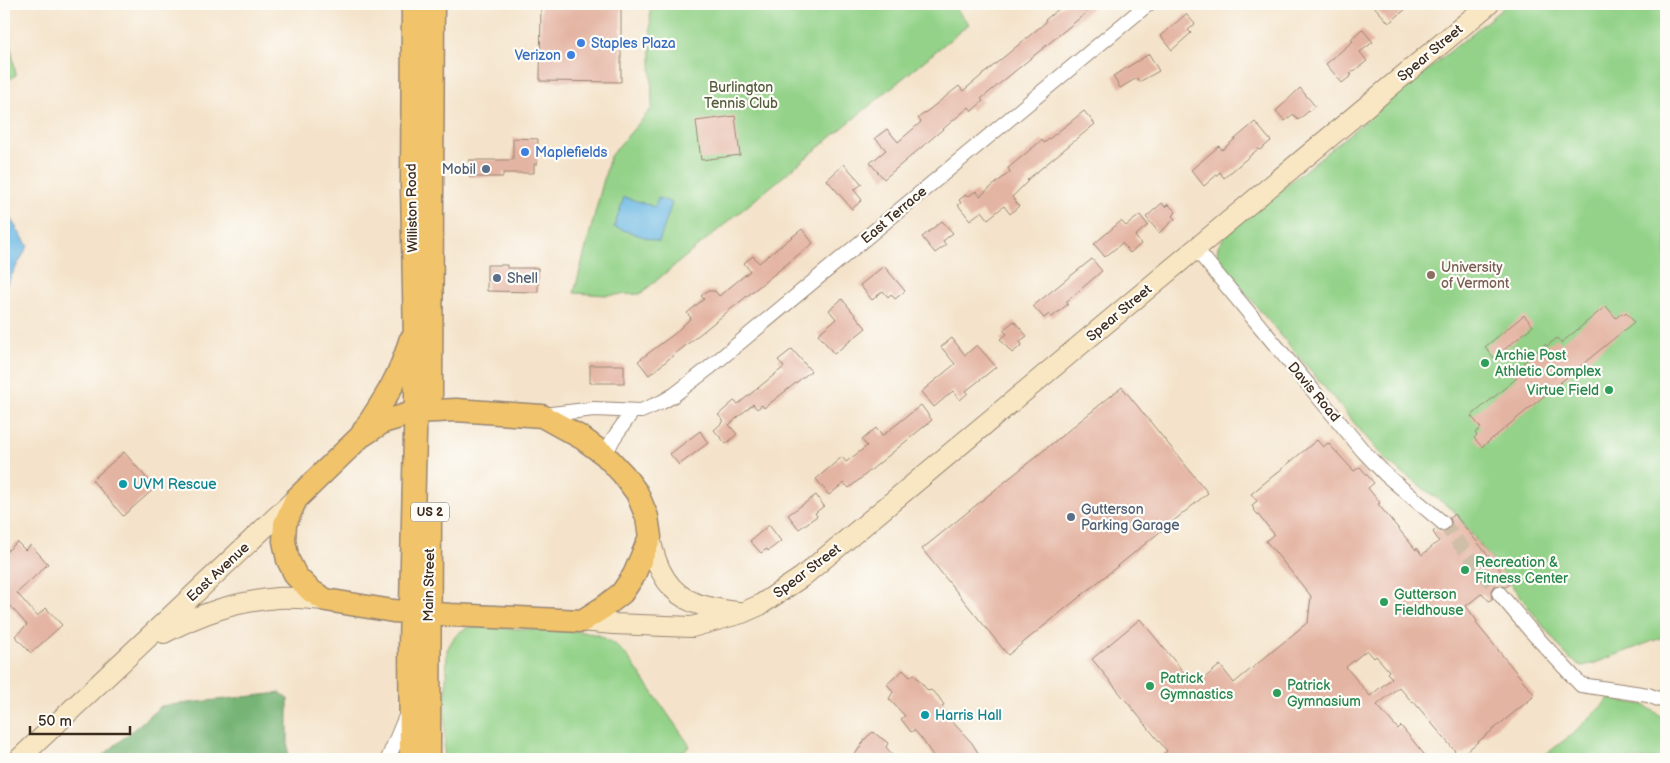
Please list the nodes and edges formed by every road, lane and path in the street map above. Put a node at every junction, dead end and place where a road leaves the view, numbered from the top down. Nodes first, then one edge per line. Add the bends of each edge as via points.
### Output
1 (413, 4) edge
2 (433, 4) edge
3 (1148, 4) edge
4 (1489, 4) edge
5 (1196, 249) junction
6 (414, 326) junction
7 (424, 411) junction
8 (632, 412) junction
9 (542, 416) junction
10 (360, 437) junction
11 (605, 455) junction
12 (296, 499) junction
13 (1443, 524) tunnel mouth
14 (650, 538) junction
15 (1499, 593) tunnel mouth
16 (326, 600) junction
17 (420, 613) junction
18 (742, 613) junction
19 (582, 621) junction
20 (140, 646) junction
21 (1666, 702) edge
22 (411, 704) junction
23 (19, 759) edge
24 (388, 759) edge
25 (411, 759) edge
26 (428, 759) edge

1 - 6 main road, Williston Road / US 2
2 - 7 main road, Williston Road / US 2
3 - 8 street, East Terrace via 698,377 662,402
4 - 5 main road, Spear Street
5 - 13 street, Davis Road via 1364,452
5 - 18 main road, Spear Street via 802,578
6 - 7 main road, Williston Road / US 2
6 - 10 main road via 396,379
7 - 9 main road
7 - 10 main road, East Avenue via 383,422
7 - 17 main road, Main Street / US 2
8 - 9 street, East Terrace via 594,410
8 - 11 street
9 - 11 main road
10 - 12 main road, East Avenue
11 - 14 main road via 637,493 647,517
12 - 16 main road, East Avenue via 285,524 288,560 296,576
12 - 20 main road, East Avenue
14 - 18 main road via 656,562 675,591 693,603
14 - 19 main road via 634,575 622,593
15 - 21 street via 1581,685 1648,695
16 - 17 main road, East Avenue
16 - 20 main road, East Avenue via 278,598 231,605 193,618
17 - 19 main road, Spear Street
17 - 22 main road, Main Street / US 2
17 - 26 main road, Main Street / US 2
18 - 19 main road, Spear Street via 692,627
20 - 23 main road, East Avenue
22 - 24 street
22 - 25 main road, Main Street / US 2

